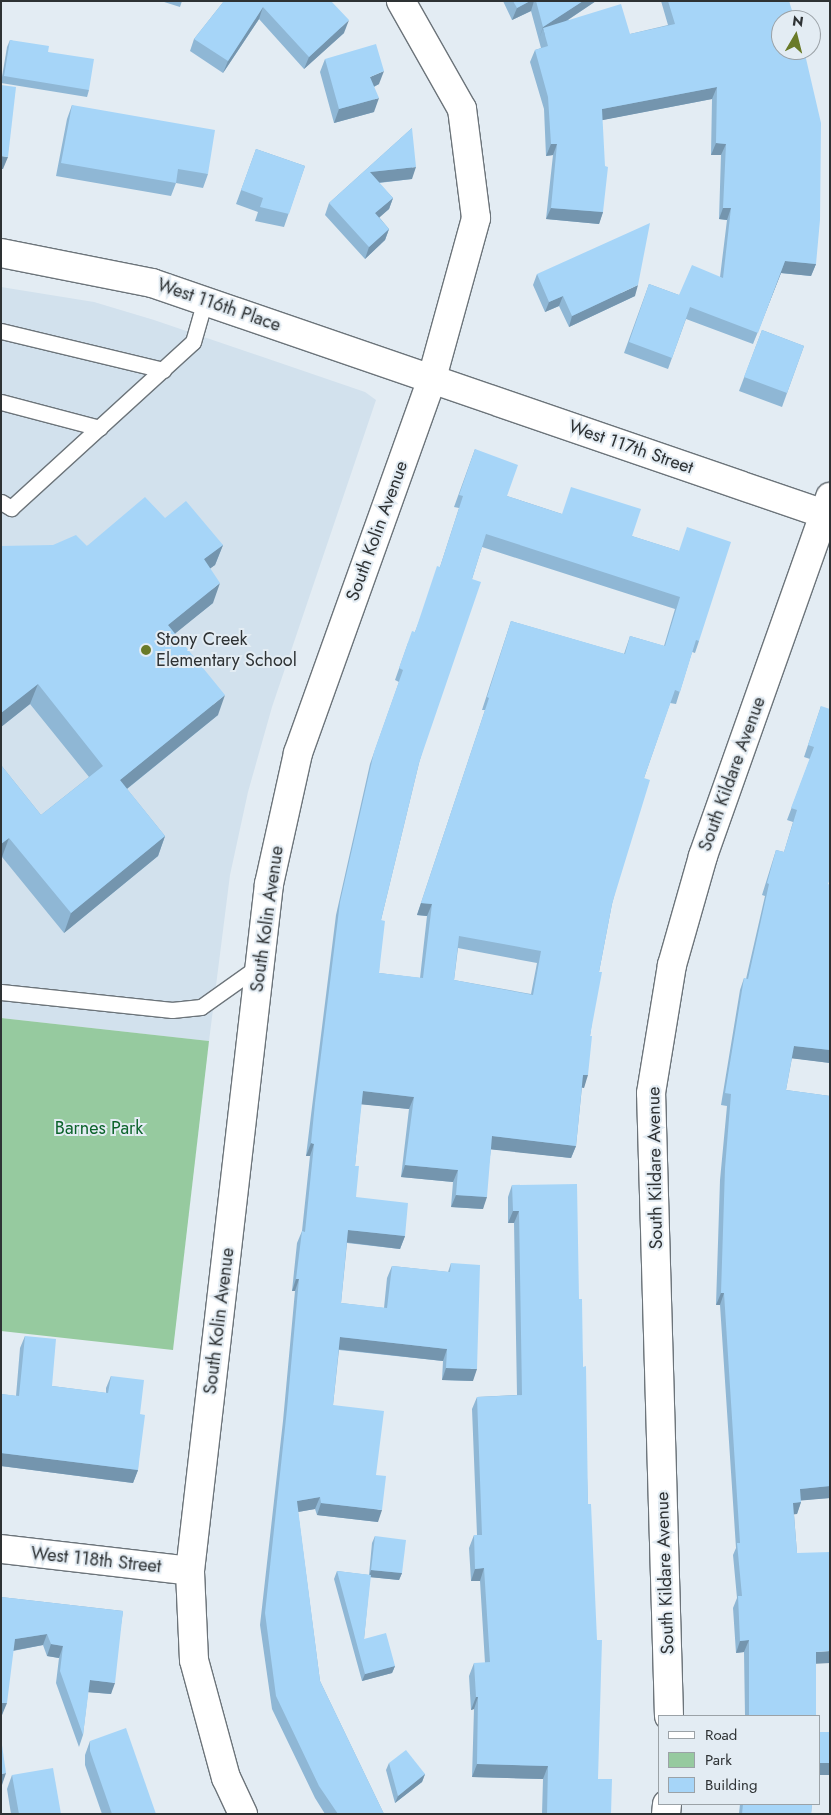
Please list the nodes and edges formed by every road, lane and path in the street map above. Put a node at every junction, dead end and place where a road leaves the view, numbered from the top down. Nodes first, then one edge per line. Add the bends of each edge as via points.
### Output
1 (401, 1) edge
2 (1, 253) edge
3 (205, 300) junction
4 (1, 331) edge
5 (163, 370) junction
6 (432, 378) junction
7 (1, 402) edge
8 (100, 428) junction
9 (1, 502) edge
10 (828, 509) edge
11 (260, 965) junction
12 (1, 992) edge
13 (1, 1549) edge
14 (190, 1570) junction
15 (670, 1715) edge
16 (243, 1814) edge

1 - 6 street, South Kolin Avenue via 462,109 476,218
2 - 3 street, West 116th Place via 152,283
3 - 5 lane via 193,342
3 - 6 street, West 116th Place
4 - 5 lane
5 - 8 lane
6 - 10 street, West 117th Street
6 - 11 street, South Kolin Avenue via 298,753 269,884
7 - 8 lane
8 - 9 lane via 11,508
10 - 15 street, South Kildare Avenue via 703,856 672,965 651,1093
11 - 12 lane via 201,1007 172,1010
11 - 14 street, South Kolin Avenue
13 - 14 street, West 118th Street
14 - 16 street, South Kolin Avenue via 194,1660 226,1778

